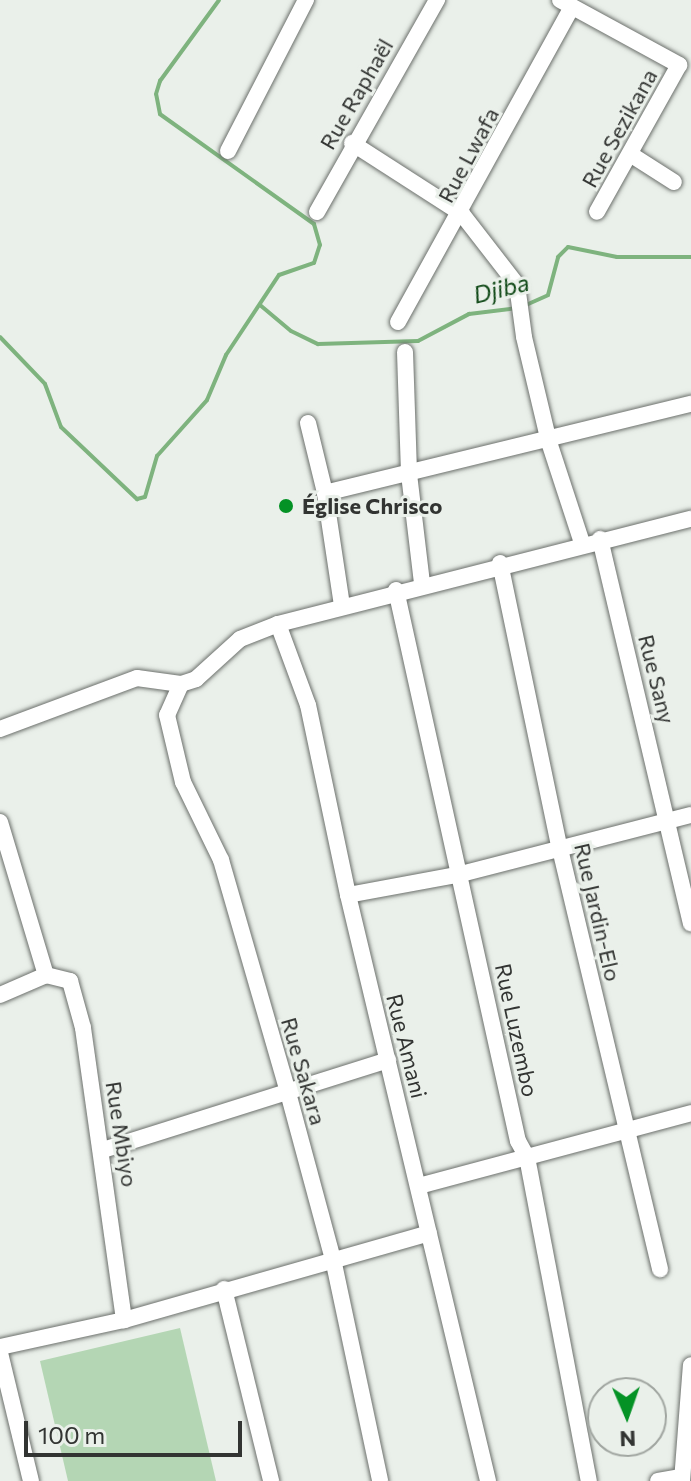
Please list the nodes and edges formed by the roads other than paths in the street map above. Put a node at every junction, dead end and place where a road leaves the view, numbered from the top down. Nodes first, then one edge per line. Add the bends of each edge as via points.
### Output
1 (306, 0) edge
2 (437, 0) edge
3 (566, 4) edge
4 (352, 143) junction
5 (228, 151) dead end
6 (630, 154) junction
7 (674, 182) dead end
8 (317, 212) dead end
9 (597, 212) dead end
10 (462, 214) junction
11 (398, 322) dead end
12 (405, 352) dead end
13 (691, 404) edge
14 (308, 423) dead end
15 (549, 442) junction
16 (409, 474) junction
17 (325, 493) junction
18 (691, 519) edge
19 (600, 539) junction
20 (582, 543) junction
21 (500, 563) junction
22 (422, 583) junction
23 (396, 590) junction
24 (342, 605) junction
25 (278, 624) junction
26 (181, 684) junction
27 (0, 729) edge
28 (691, 815) edge
29 (668, 820) junction
30 (0, 822) edge
31 (560, 849) junction
32 (461, 874) junction
33 (348, 895) junction
34 (691, 923) edge
35 (46, 975) junction
36 (0, 995) edge
37 (388, 1060) junction
38 (287, 1089) junction
39 (691, 1113) edge
40 (628, 1130) junction
41 (103, 1150) junction
42 (527, 1157) junction
43 (419, 1186) junction
44 (429, 1233) junction
45 (333, 1259) junction
46 (660, 1269) dead end
47 (224, 1289) junction
48 (124, 1320) junction
49 (0, 1347) edge
50 (0, 1353) edge
51 (691, 1365) edge
52 (681, 1479) edge
53 (31, 1481) edge
54 (271, 1481) edge
55 (380, 1481) edge
56 (488, 1481) edge
57 (589, 1481) edge
58 (658, 1481) edge

1 - 5 street
2 - 4 street, Rue Raphaël
3 - 6 street, Rue Sezikana via 679,65
3 - 10 street, Rue Lwafa
4 - 8 street, Rue Raphaël
4 - 10 street
6 - 7 street
6 - 9 street, Rue Sezikana
10 - 11 street, Rue Lwafa
10 - 15 street via 517,285
12 - 16 street
13 - 15 street
14 - 17 street
15 - 16 street
15 - 20 street
16 - 17 street
16 - 22 street
17 - 24 street
18 - 19 street
19 - 20 street
19 - 29 street, Rue Sany
20 - 21 street
21 - 22 street
21 - 31 street, Rue Jardin-Elo
22 - 23 street
23 - 24 street
23 - 32 street, Rue Luzembo
24 - 25 street
25 - 26 street via 240,639 196,679
25 - 33 street, Rue Amani via 308,705
26 - 27 street via 137,678
26 - 38 street, Rue Sakara via 167,715 183,782 221,860
28 - 29 street
29 - 31 street
29 - 34 street, Rue Sany
30 - 35 street
31 - 32 street
31 - 40 street, Rue Jardin-Elo
32 - 33 street
32 - 42 street, Rue Luzembo via 518,1141
33 - 37 street, Rue Amani
35 - 36 street
35 - 41 street, Rue Mbiyo via 70,981
37 - 38 street
37 - 43 street, Rue Amani
38 - 41 street
38 - 45 street, Rue Sakara
39 - 40 street
40 - 42 street
40 - 46 street, Rue Jardin-Elo
41 - 48 street, Rue Mbiyo
42 - 43 street
42 - 57 street, Rue Luzembo
43 - 44 street, Rue Amani
44 - 45 street
44 - 56 street, Rue Amani
45 - 47 street
45 - 55 street, Rue Sakara
47 - 48 street
47 - 54 street
48 - 49 street
50 - 53 street
51 - 52 street
52 - 58 street

